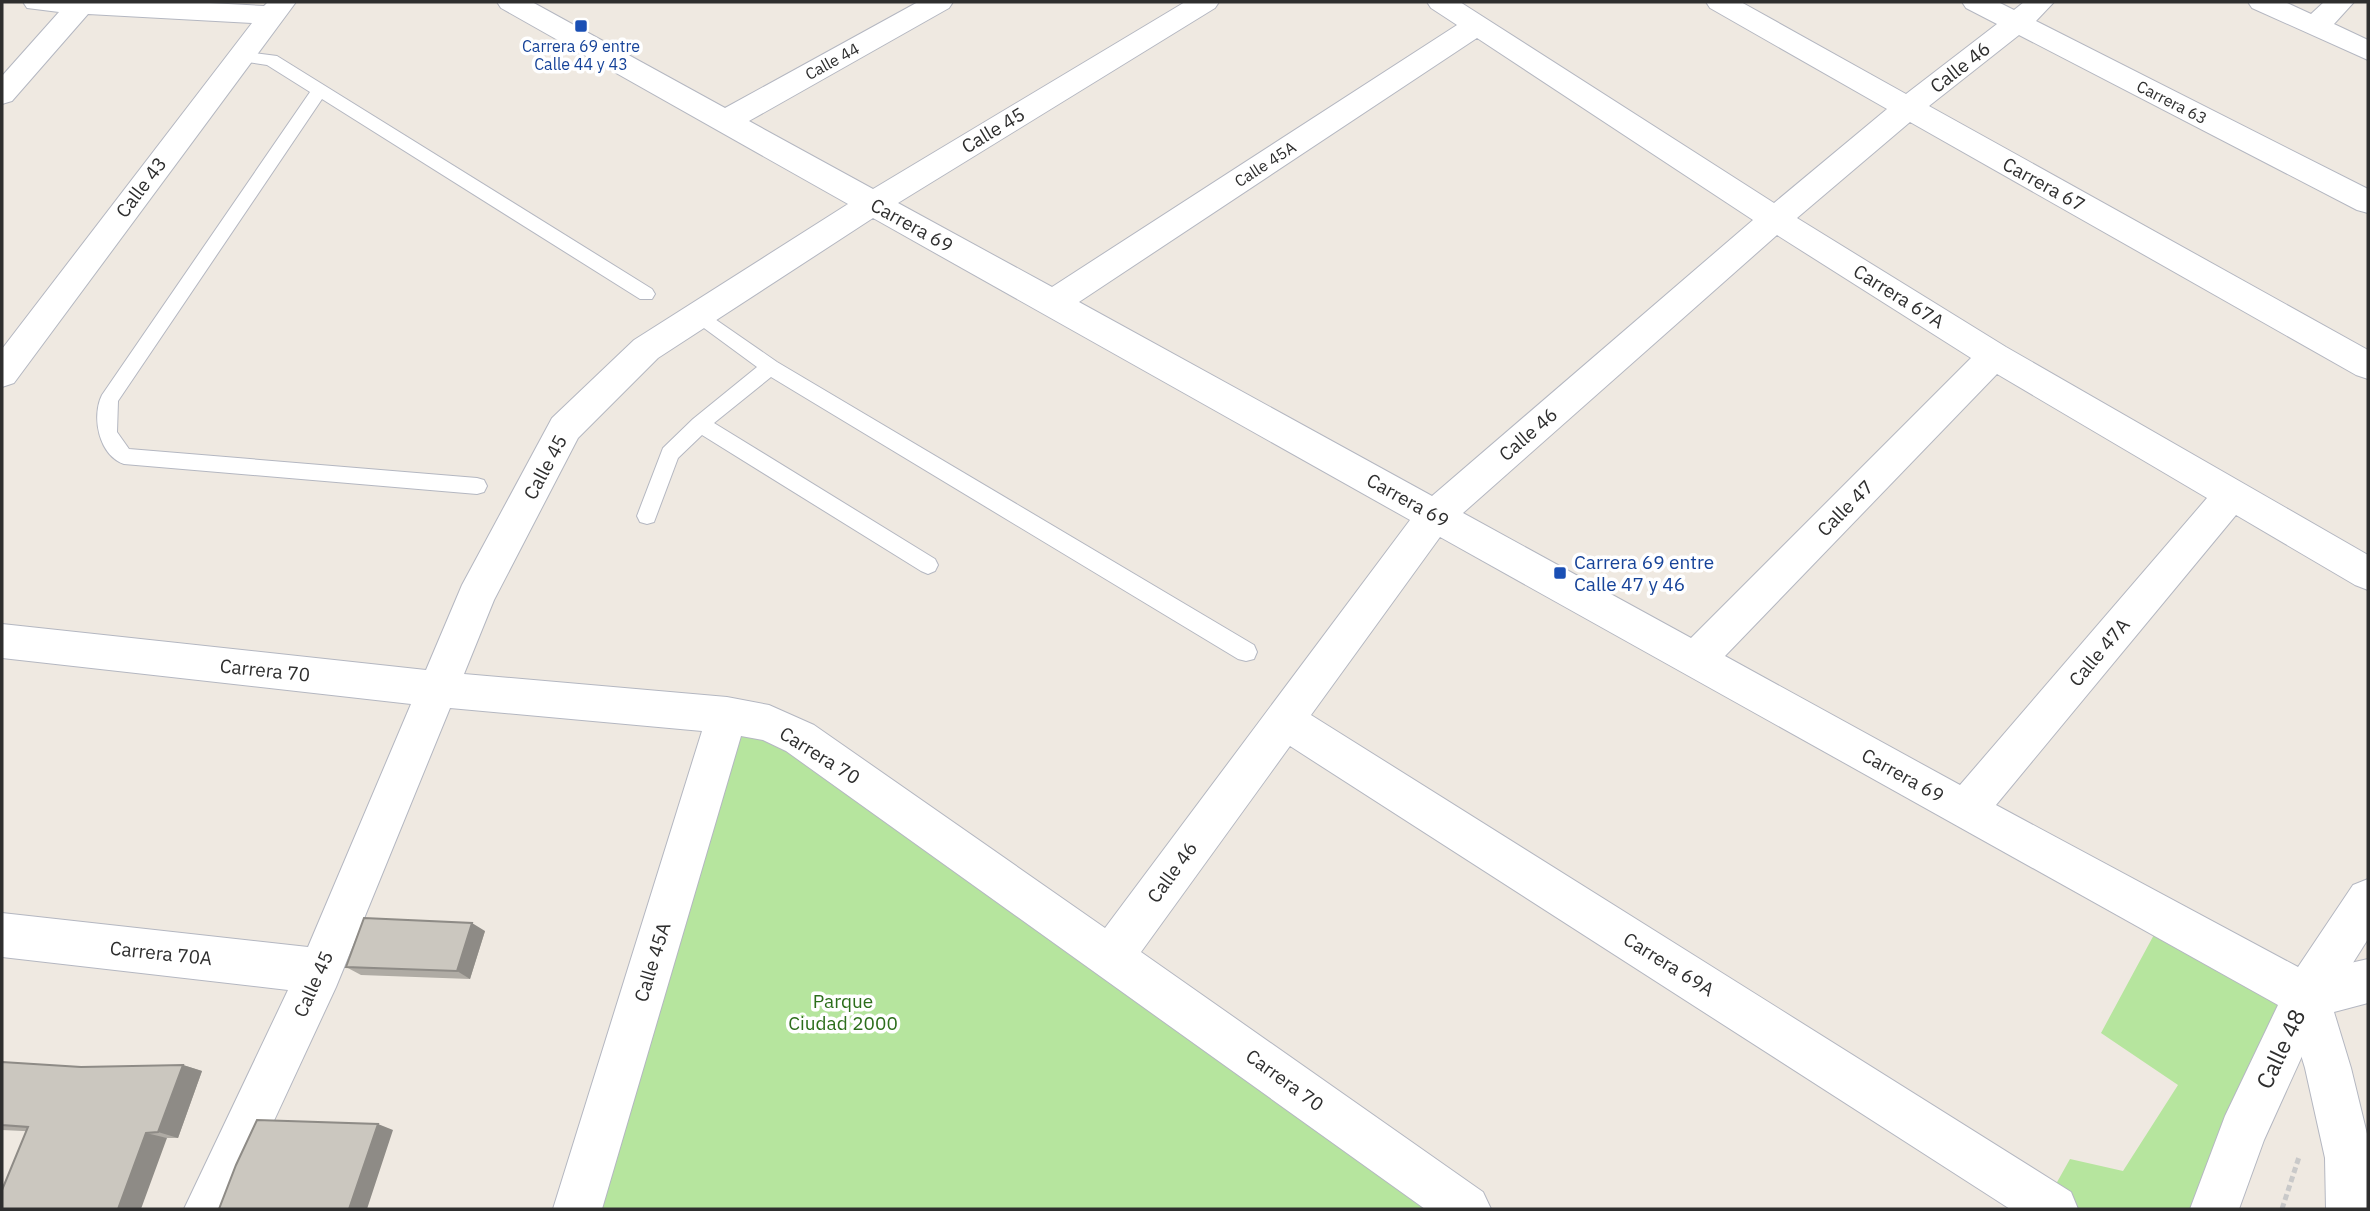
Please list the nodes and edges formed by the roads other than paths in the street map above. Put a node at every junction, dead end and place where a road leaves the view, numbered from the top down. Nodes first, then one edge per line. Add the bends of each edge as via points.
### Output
1 (37, 2) edge
2 (510, 2) edge
3 (939, 2) edge
4 (1441, 2) edge
5 (1720, 2) edge
6 (1976, 2) edge
7 (2262, 2) edge
8 (2340, 2) edge
9 (81, 4) junction
10 (1192, 4) edge
11 (276, 8) edge
12 (2029, 13) edge
13 (1477, 25) junction
14 (2315, 26) junction
15 (2368, 51) edge
16 (240, 56) junction
17 (321, 92) junction
18 (2, 94) edge
19 (1908, 107) junction
20 (725, 121) junction
21 (2368, 202) edge
22 (873, 203) junction
23 (1775, 219) junction
24 (646, 294) dead end
25 (1053, 303) junction
26 (699, 315) junction
27 (1994, 356) junction
28 (2368, 366) edge
29 (770, 367) junction
30 (2, 374) edge
31 (700, 424) junction
32 (477, 486) dead end
33 (2232, 494) junction
34 (1435, 515) junction
35 (647, 516) dead end
36 (928, 565) dead end
37 (2368, 574) edge
38 (2, 641) edge
39 (1246, 652) dead end
40 (1695, 660) junction
41 (438, 689) junction
42 (726, 715) junction
43 (1284, 720) junction
44 (1965, 810) junction
45 (2368, 900) edge
46 (2, 935) edge
47 (1111, 956) junction
48 (320, 971) junction
49 (2368, 981) edge
50 (2306, 996) junction
51 (2368, 1200) edge
52 (208, 1209) edge
53 (577, 1209) edge
54 (1466, 1209) edge
55 (2054, 1209) edge
56 (2215, 1209) edge
57 (2350, 1209) edge
58 (2363, 1209) edge

1 - 9 street
2 - 20 street, Carrera 69
3 - 20 street, Calle 44
4 - 13 street, Carrera 67A
5 - 19 street, Carrera 67
6 - 12 street, Carrera 63
7 - 14 street
8 - 14 street
9 - 11 street
9 - 18 street
10 - 22 street, Calle 45
11 - 16 street, Calle 43
12 - 19 street, Calle 46
12 - 21 street, Carrera 63
13 - 23 street, Carrera 67A
13 - 25 street, Calle 45A
14 - 15 street
16 - 17 lane via 271,60
16 - 30 street, Calle 43
17 - 24 lane
17 - 32 lane via 109,400 107,434 124,456
19 - 23 street, Calle 46
19 - 28 street, Carrera 67
20 - 22 street, Carrera 69
22 - 25 street, Carrera 69
22 - 26 street, Calle 45
23 - 27 street, Carrera 67A
23 - 34 street, Calle 46
25 - 34 street, Carrera 69
26 - 29 lane
26 - 41 street, Calle 45 via 646,349 565,428 476,597
27 - 33 street, Carrera 67A
27 - 40 street, Calle 47
29 - 31 lane
29 - 39 lane
31 - 35 lane via 670,454
31 - 36 lane
33 - 37 street, Carrera 67A
33 - 44 street, Calle 47A
34 - 40 street, Carrera 69
34 - 43 street, Calle 46
38 - 41 street, Carrera 70
40 - 44 street, Carrera 69
41 - 42 street, Carrera 70
41 - 48 street, Calle 45
42 - 47 street, Carrera 70 via 769,723 800,738
42 - 53 street, Calle 45A
43 - 47 street, Calle 46
43 - 55 street, Carrera 69A
44 - 50 street, Carrera 69
45 - 50 street, Calle 48
46 - 48 street, Carrera 70A
47 - 54 street, Carrera 70
48 - 52 street, Calle 45
49 - 50 street
50 - 56 street, Calle 48 via 2242,1133
50 - 57 street via 2348,1158
51 - 58 street

